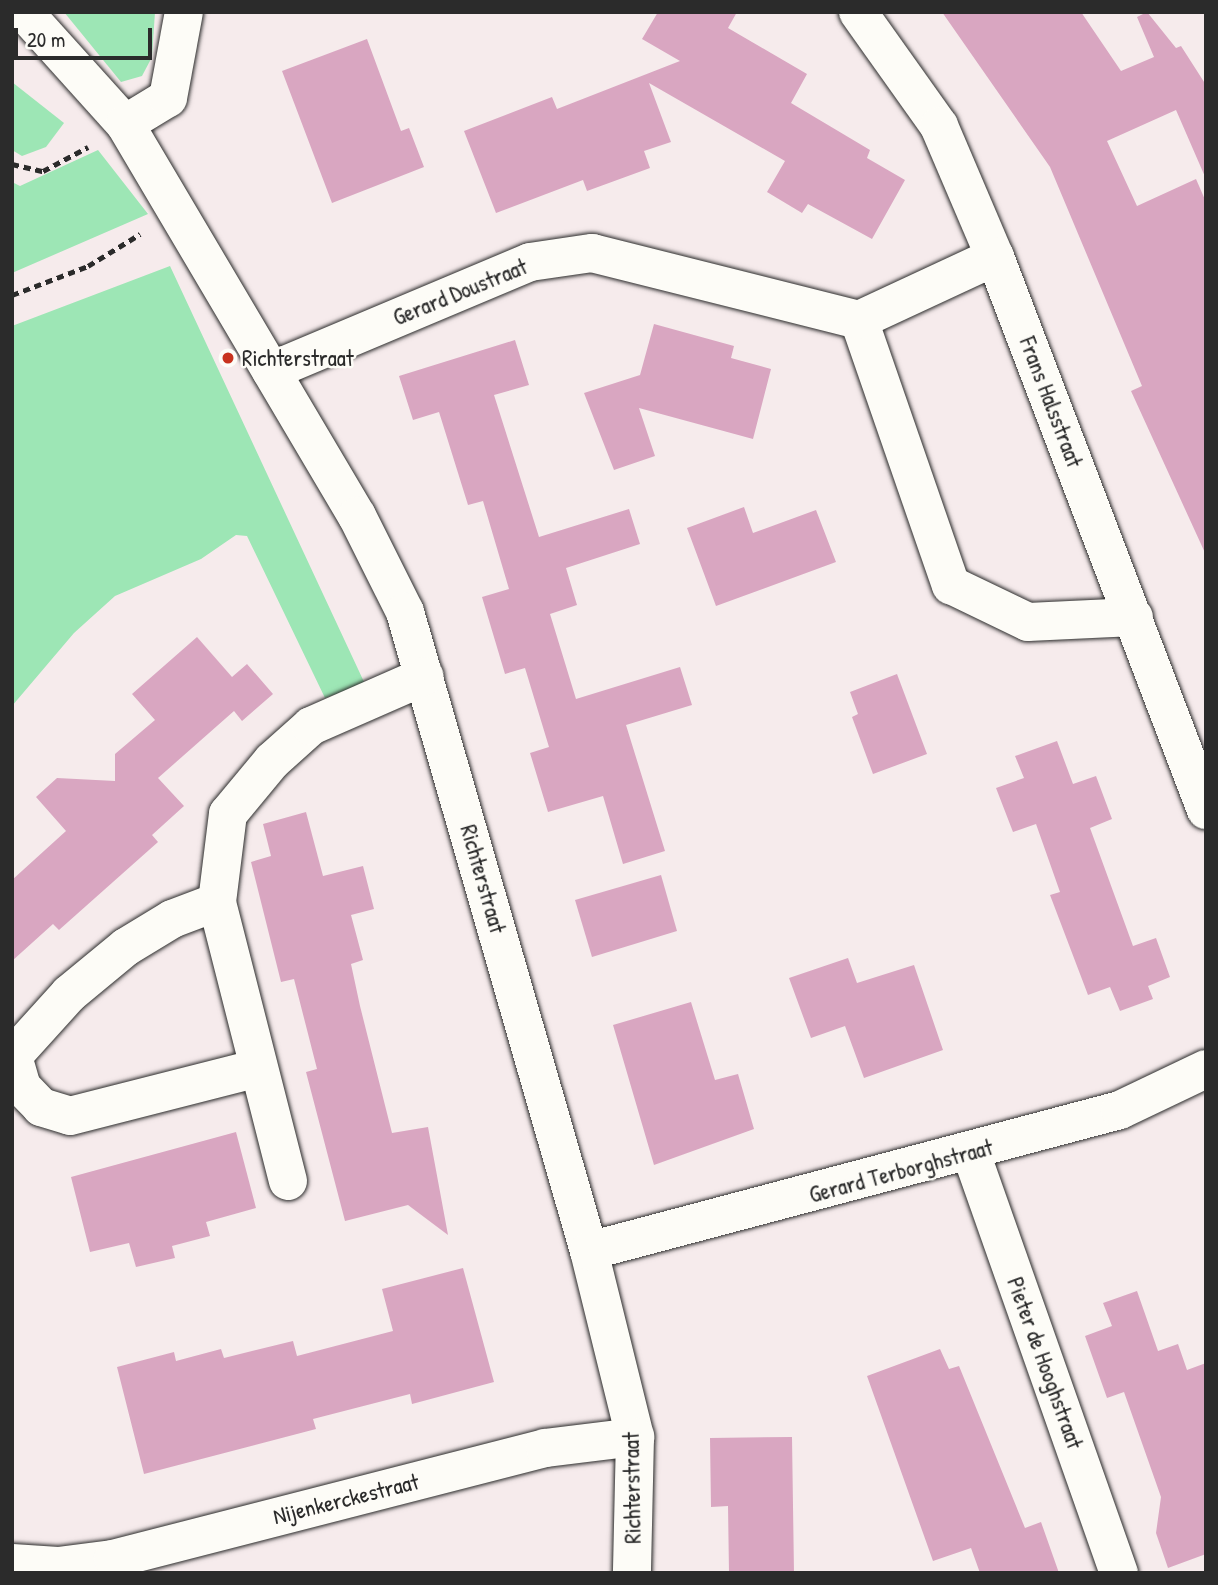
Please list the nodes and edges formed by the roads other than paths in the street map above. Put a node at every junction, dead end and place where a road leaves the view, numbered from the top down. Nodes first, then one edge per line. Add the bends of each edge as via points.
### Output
1 (24, 12) edge
2 (184, 12) edge
3 (858, 12) edge
4 (125, 124) junction
5 (995, 257) junction
6 (859, 320) junction
7 (271, 371) junction
8 (1134, 617) junction
9 (425, 676) junction
10 (1206, 810) edge
11 (217, 902) junction
12 (13, 1056) edge
13 (258, 1068) junction
14 (1206, 1069) edge
15 (971, 1153) junction
16 (288, 1181) dead end
17 (589, 1251) junction
18 (635, 1437) junction
19 (12, 1563) edge
20 (59, 1569) edge
21 (632, 1573) edge
22 (1119, 1573) edge

1 - 4 street, Richterstraat
2 - 4 street via 167,98
3 - 5 street, Frans Halsstraat via 939,126
4 - 7 street, Richterstraat
5 - 6 street
5 - 8 street, Frans Halsstraat
6 - 7 street, Gerard Doustraat via 592,253 530,261
6 - 8 street via 951,585 1028,622
7 - 9 street, Richterstraat via 387,573
8 - 10 street, Frans Halsstraat
9 - 11 street via 312,726 272,761 228,814
9 - 17 street, Richterstraat
11 - 12 street via 172,919 127,947 69,994
11 - 13 street
12 - 13 street via 22,1087 41,1107 70,1115
13 - 16 street
14 - 15 street, Gerard Terborghstraat via 1120,1110
15 - 17 street, Gerard Terborghstraat
15 - 22 street, Pieter de Hooghstraat
17 - 18 street, Richterstraat
18 - 20 street, Nijenkerckestraat via 545,1448
18 - 21 street, Richterstraat
19 - 20 street, Nijenkerckestraat

